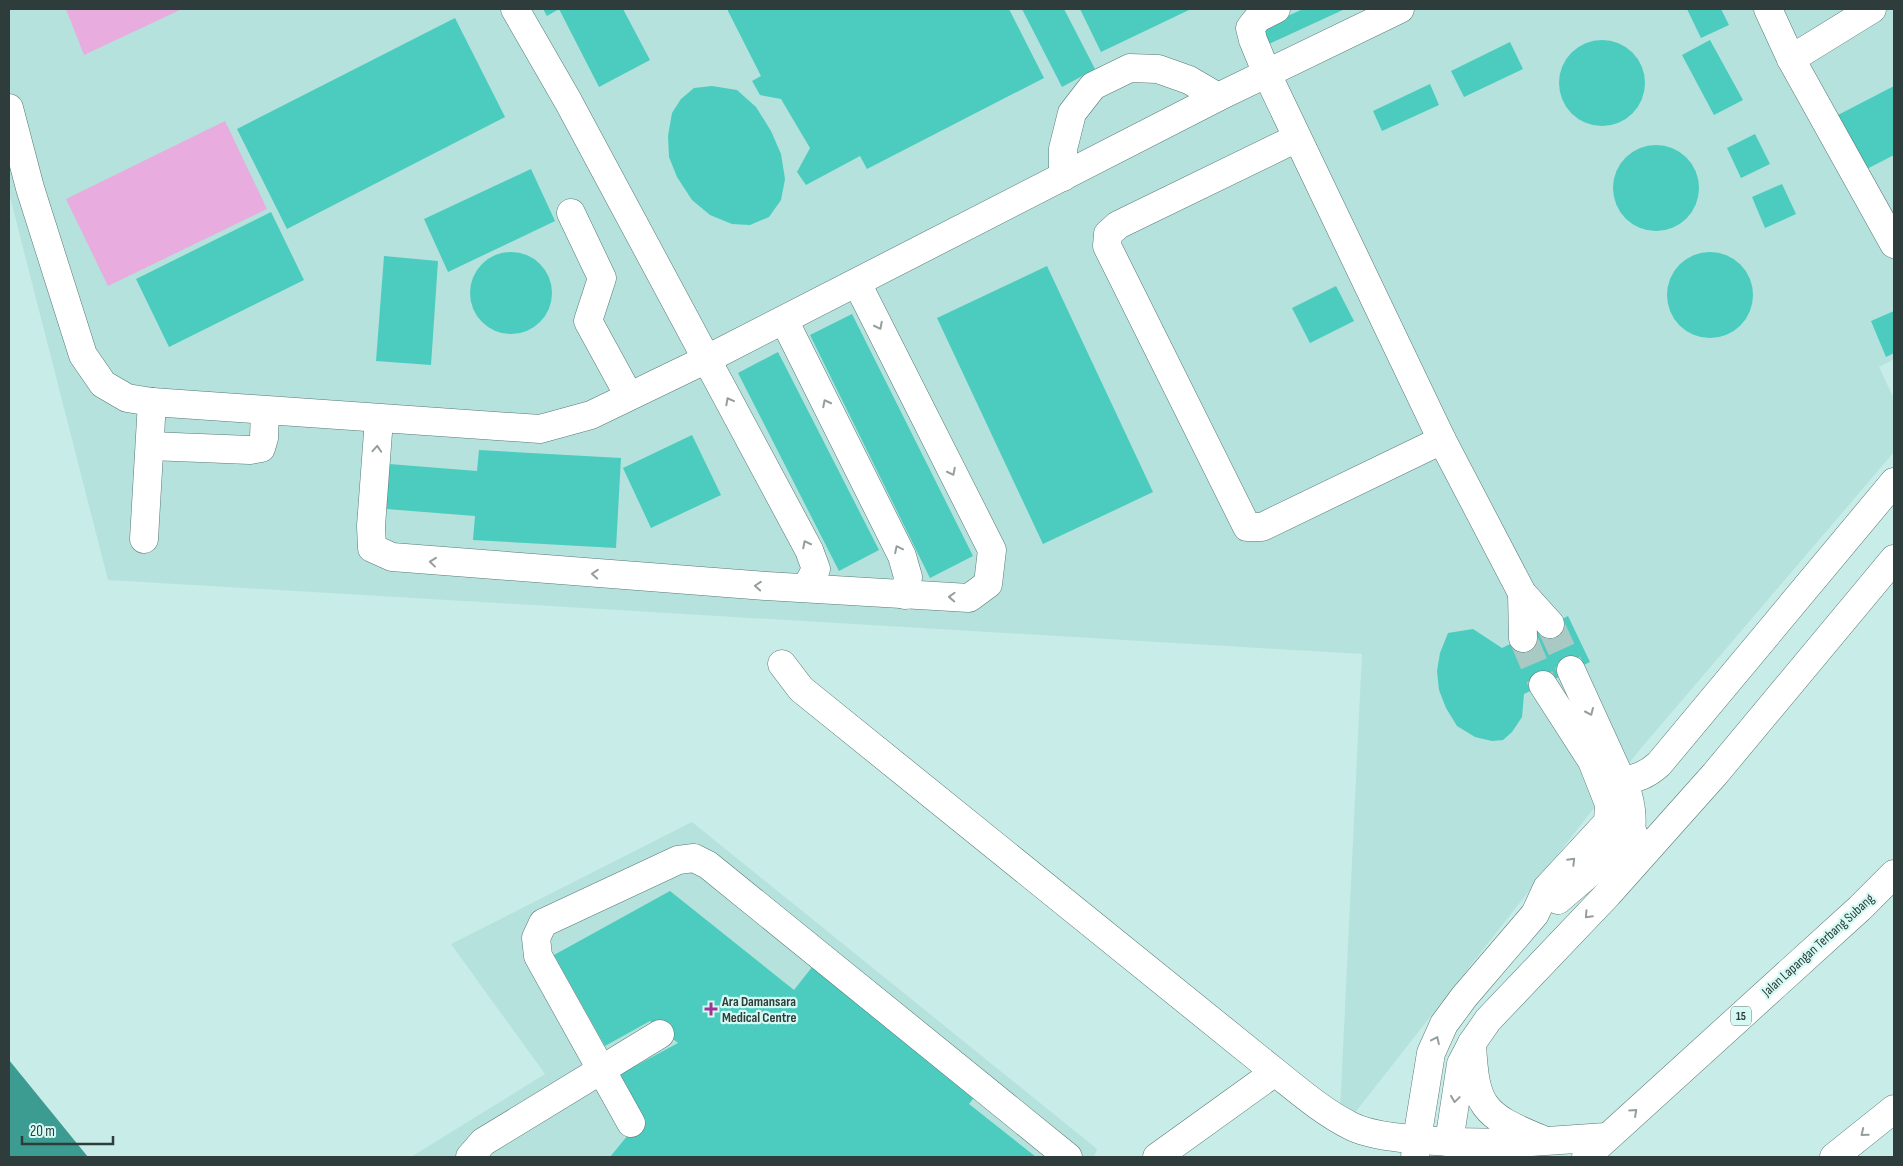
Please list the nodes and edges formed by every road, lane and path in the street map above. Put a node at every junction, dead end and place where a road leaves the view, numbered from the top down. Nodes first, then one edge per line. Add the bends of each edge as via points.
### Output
1 (515, 9) edge
2 (1276, 9) edge
3 (1768, 9) edge
4 (1872, 9) edge
5 (1393, 10) edge
6 (1791, 60) junction
7 (1267, 74) junction
8 (1218, 97) junction
9 (9, 108) edge
10 (1297, 138) junction
11 (1063, 176) junction
12 (571, 213) dead end
13 (1894, 244) edge
14 (857, 283) junction
15 (784, 320) junction
16 (707, 359) junction
17 (629, 396) junction
18 (152, 402) junction
19 (265, 411) junction
20 (379, 420) junction
21 (1442, 440) junction
22 (150, 446) junction
23 (1894, 482) edge
24 (144, 539) dead end
25 (1894, 560) edge
26 (806, 588) junction
27 (1522, 593) junction
28 (905, 595) junction
29 (1550, 624) tunnel mouth
30 (1523, 638) tunnel mouth
31 (782, 664) dead end
32 (1572, 670) tunnel mouth
33 (1543, 685) tunnel mouth
34 (1715, 774) junction
35 (1620, 781) junction
36 (1632, 836) junction
37 (1894, 874) edge
38 (1608, 894) junction
39 (1535, 914) junction
40 (660, 1034) dead end
41 (1472, 1043) junction
42 (600, 1069) junction
43 (1275, 1072) junction
44 (1894, 1108) edge
45 (631, 1123) dead end
46 (1449, 1142) junction
47 (1416, 1148) edge
48 (1547, 1150) edge
49 (1594, 1150) edge
50 (470, 1157) edge
51 (1068, 1157) edge
52 (1157, 1157) edge
53 (1834, 1157) edge

1 - 16 main road
2 - 7 main road via 1258,18 1250,28
3 - 6 main road
4 - 6 main road
5 - 7 main road
6 - 13 main road
7 - 8 main road
7 - 10 main road
8 - 11 main road
8 - 11 main road via 1189,80 1158,69 1130,68 1093,86 1072,113 1063,149
9 - 18 main road via 30,188 83,355 103,384 127,398
10 - 21 main road
10 - 21 main road via 1118,225 1108,234 1107,246 1247,527 1262,528
11 - 14 main road
12 - 17 main road via 602,278 588,322
14 - 15 main road
14 -> 28 main road via 992,550 988,584 969,598
15 - 16 main road
28 -> 15 main road via 908,577 902,556
16 - 17 main road
26 -> 16 main road via 816,569 810,550
17 - 20 main road via 591,414 540,429
18 - 19 main road
18 - 22 main road
19 - 20 main road
19 - 22 main road via 261,448
26 -> 20 main road via 392,558 372,548
21 - 27 main road
22 - 24 main road
23 - 35 main road via 1659,764 1637,778
25 - 34 main road
26 - 28 main road
27 - 29 main road
27 - 30 main road
31 - 43 main road via 801,689
32 -> 35 main road
39 -> 33 main road via 1547,888 1608,822 1609,804 1592,761
34 - 36 main road via 1679,796
34 - 38 main road
35 - 36 main road via 1633,814
36 - 38 main road via 1622,867
36 - 39 main road via 1554,904
49 -> 37 main road, Jalan Lapangan Terbang Subang / 15
38 -> 41 main road via 1488,1020
47 -> 39 main road via 1431,1053 1444,1024
40 - 42 main road
41 -> 46 main road via 1461,1064
41 - 48 main road via 1473,1072 1479,1098 1497,1118
42 - 45 main road
42 - 50 main road via 483,1142
42 - 51 main road via 538,956 536,938 544,923 678,860 694,858 708,865
43 - 47 main road via 1352,1127
43 - 52 main road
44 -> 53 main road
46 - 47 main road
46 - 48 main road
48 - 49 main road

